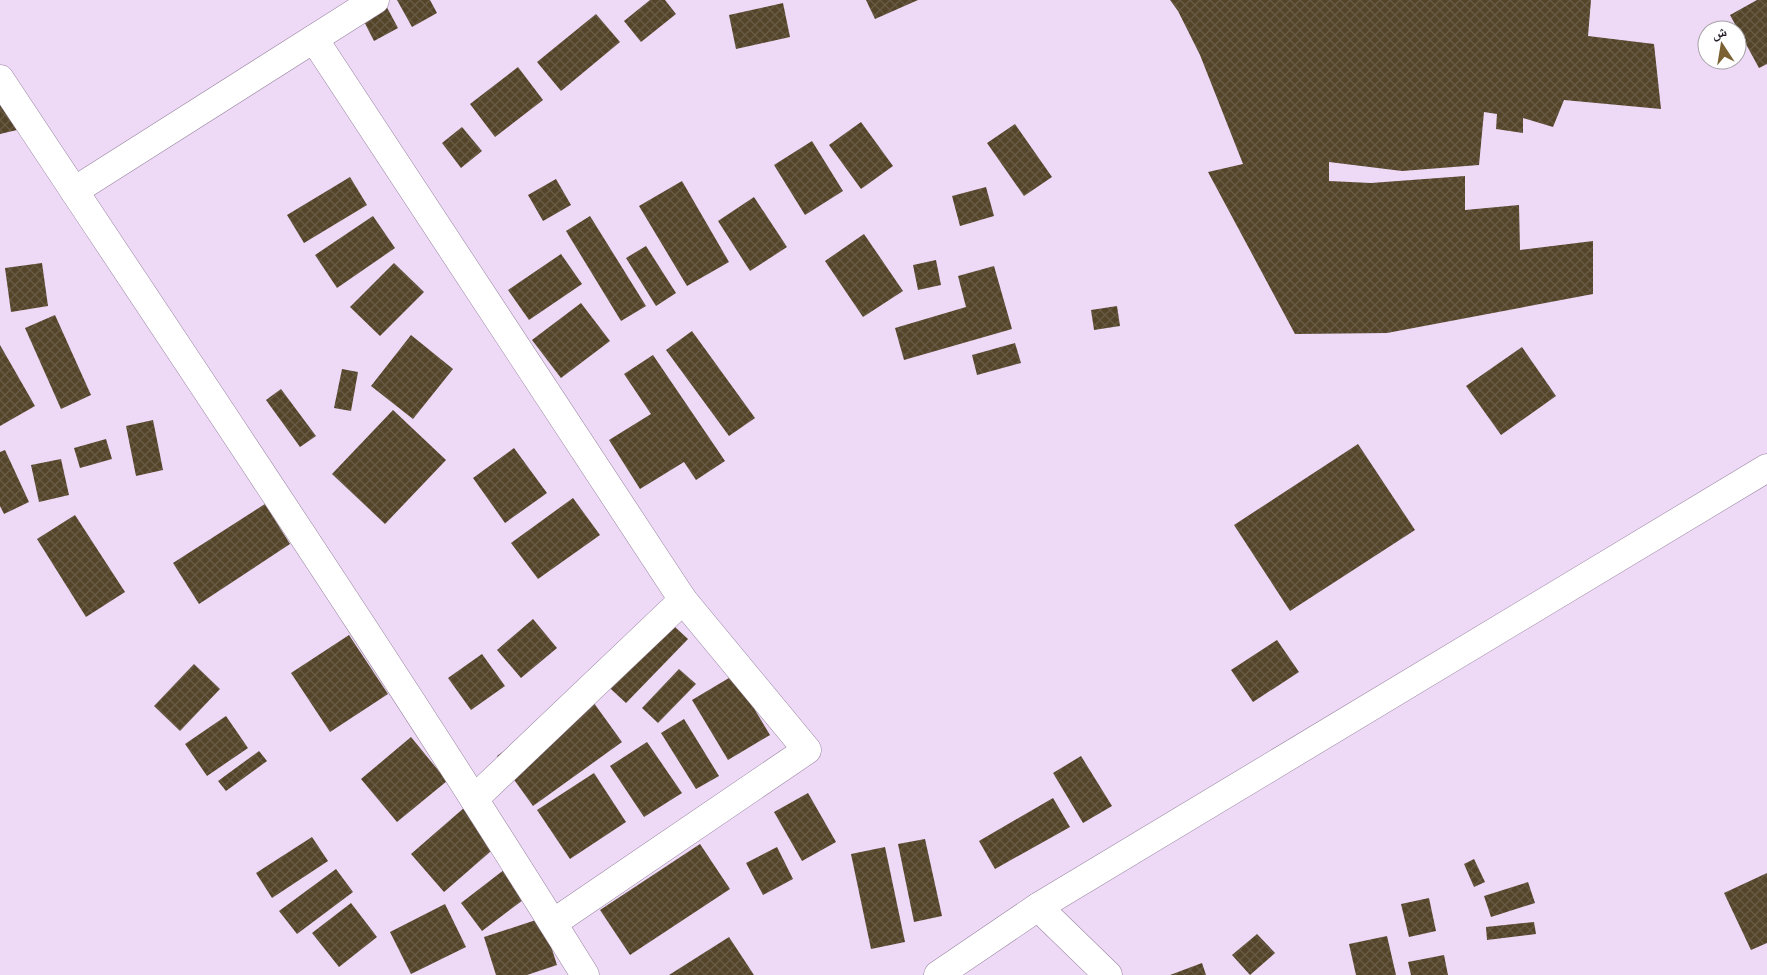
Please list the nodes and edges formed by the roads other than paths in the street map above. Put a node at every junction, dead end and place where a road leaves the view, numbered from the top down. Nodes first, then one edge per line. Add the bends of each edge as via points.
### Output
1 (375, 0) edge
2 (314, 39) junction
3 (0, 79) edge
4 (74, 191) junction
5 (1767, 468) edge
6 (683, 600) junction
7 (474, 799) junction
8 (1038, 907) junction
9 (553, 923) junction
10 (584, 975) edge
11 (938, 975) edge
12 (1108, 975) edge

1 - 2 street
2 - 4 street
2 - 6 street
3 - 4 street
4 - 7 street
5 - 8 street
6 - 7 street
6 - 9 street via 807,750
7 - 9 street
8 - 11 street
8 - 12 street
9 - 10 street

